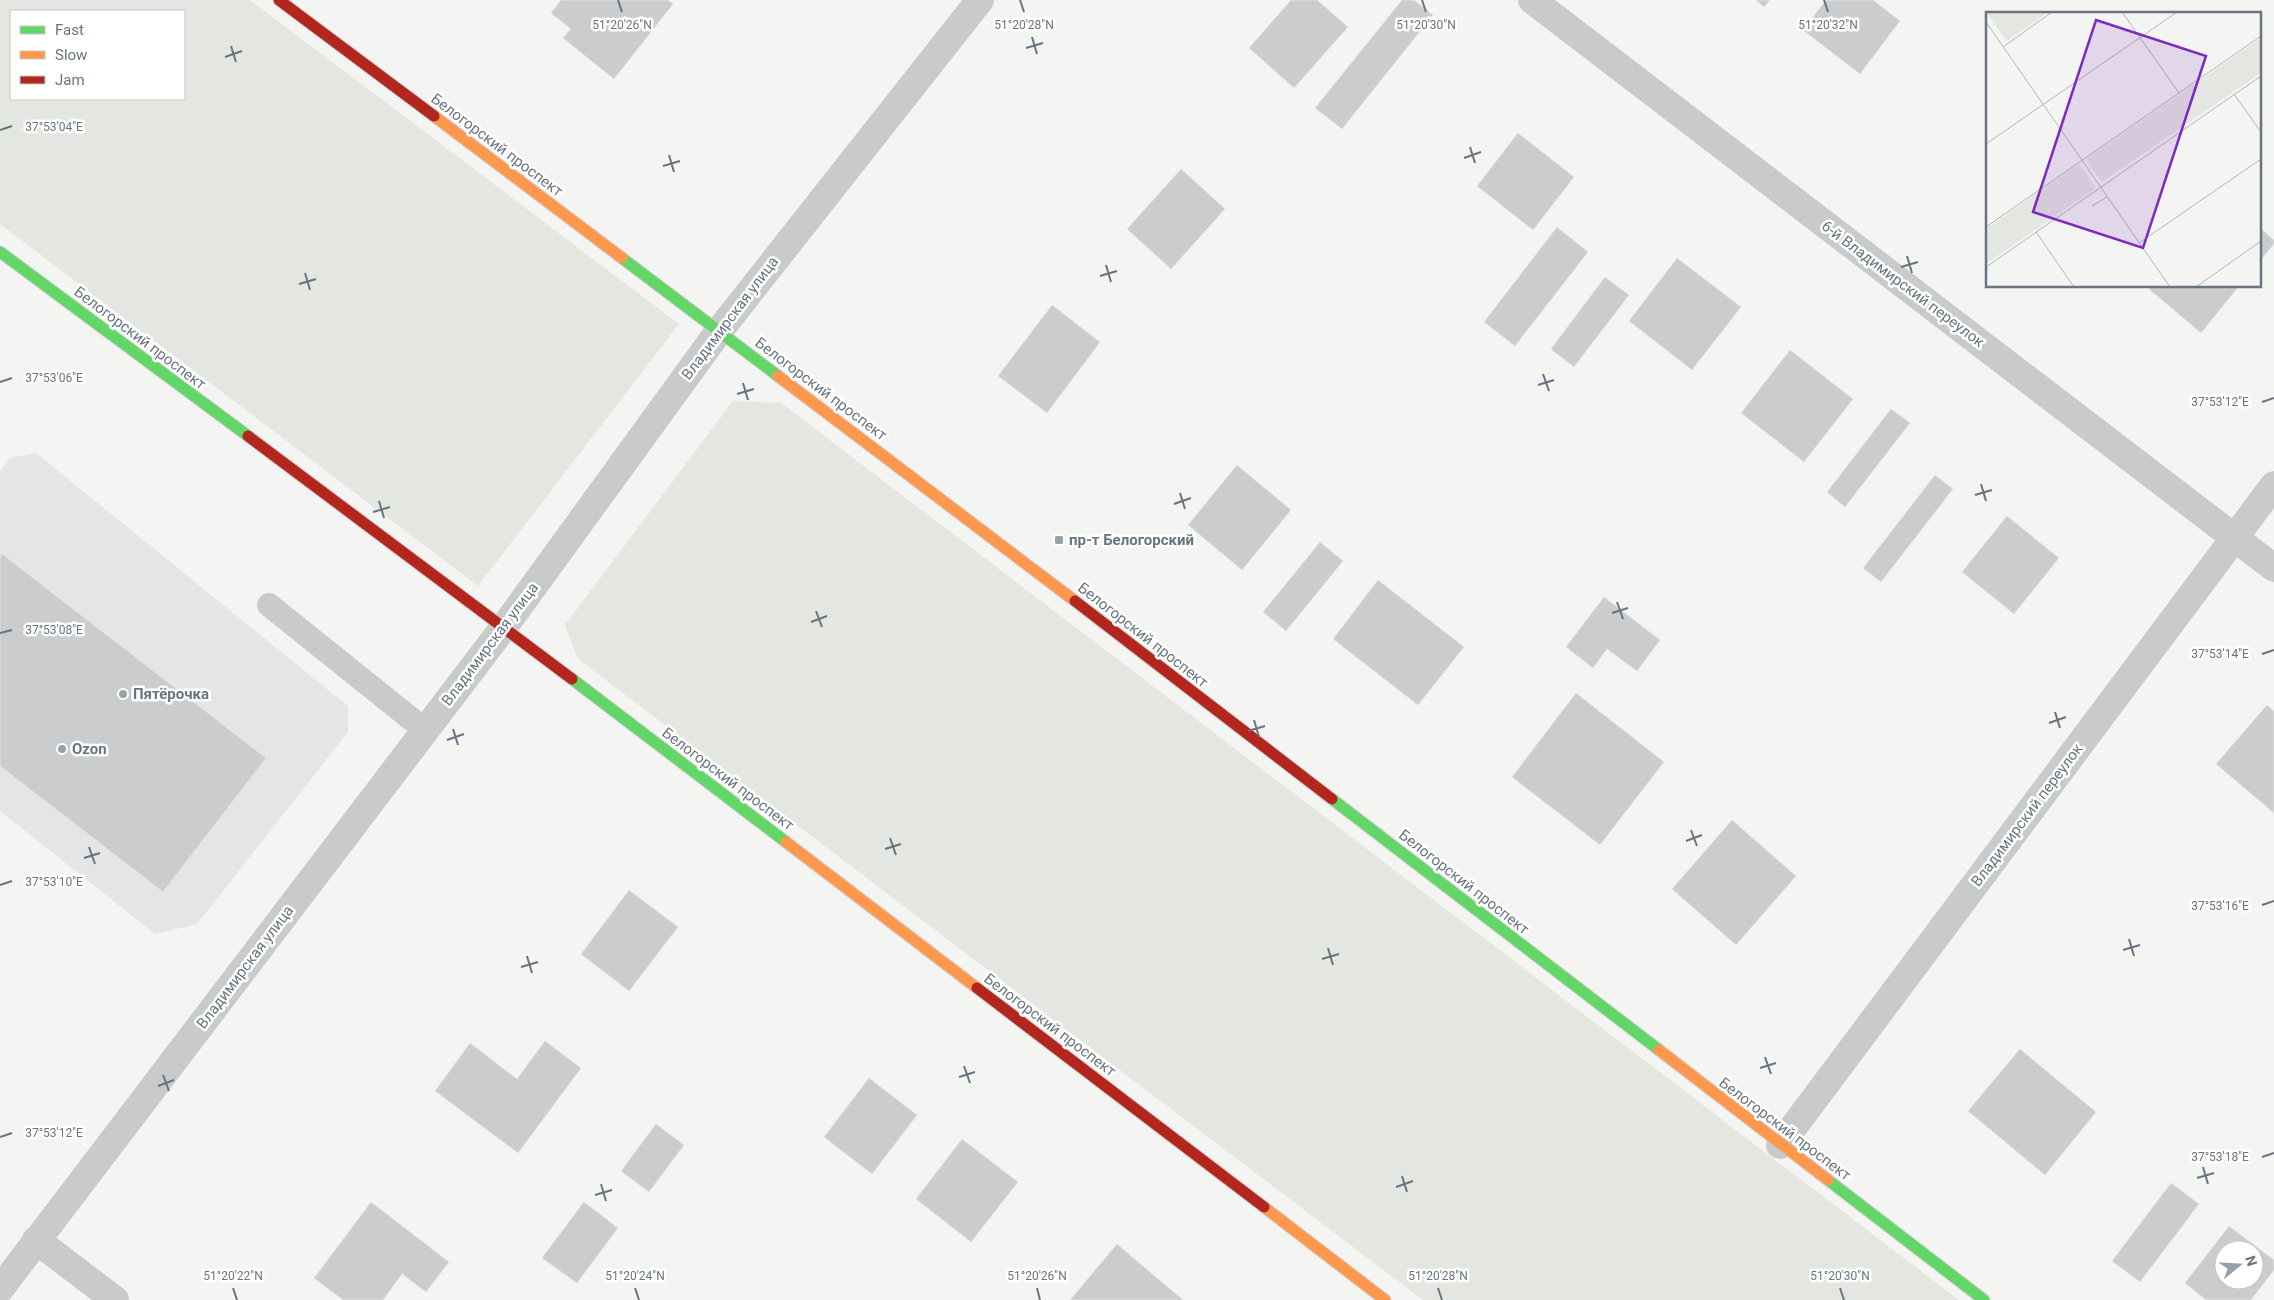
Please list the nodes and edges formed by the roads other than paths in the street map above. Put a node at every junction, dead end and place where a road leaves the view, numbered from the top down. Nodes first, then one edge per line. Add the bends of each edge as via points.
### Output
1 (278, 0) edge
2 (980, 0) edge
3 (1532, 0) edge
4 (0, 252) edge
5 (719, 331) junction
6 (2274, 485) edge
7 (2234, 538) junction
8 (2274, 568) edge
9 (269, 605) dead end
10 (504, 627) junction
11 (425, 730) junction
12 (1780, 1145) junction
13 (36, 1240) junction
14 (0, 1289) edge
15 (115, 1300) edge
16 (1385, 1300) edge
17 (1984, 1300) edge

1 - 5 street, Белогорский проспект
2 - 5 street, Владимирская улица
3 - 7 street, 6-й Владимирский переулок
4 - 10 street, Белогорский проспект
5 - 10 street, Владимирская улица
5 - 12 street, Белогорский проспект
6 - 7 street, Владимирский переулок
7 - 8 street, 6-й Владимирский переулок
7 - 12 street, Владимирский переулок
9 - 11 lane
10 - 11 street, Владимирская улица
10 - 16 street, Белогорский проспект
11 - 13 street, Владимирская улица
12 - 17 street, Белогорский проспект
13 - 14 street, Владимирская улица
13 - 15 street

